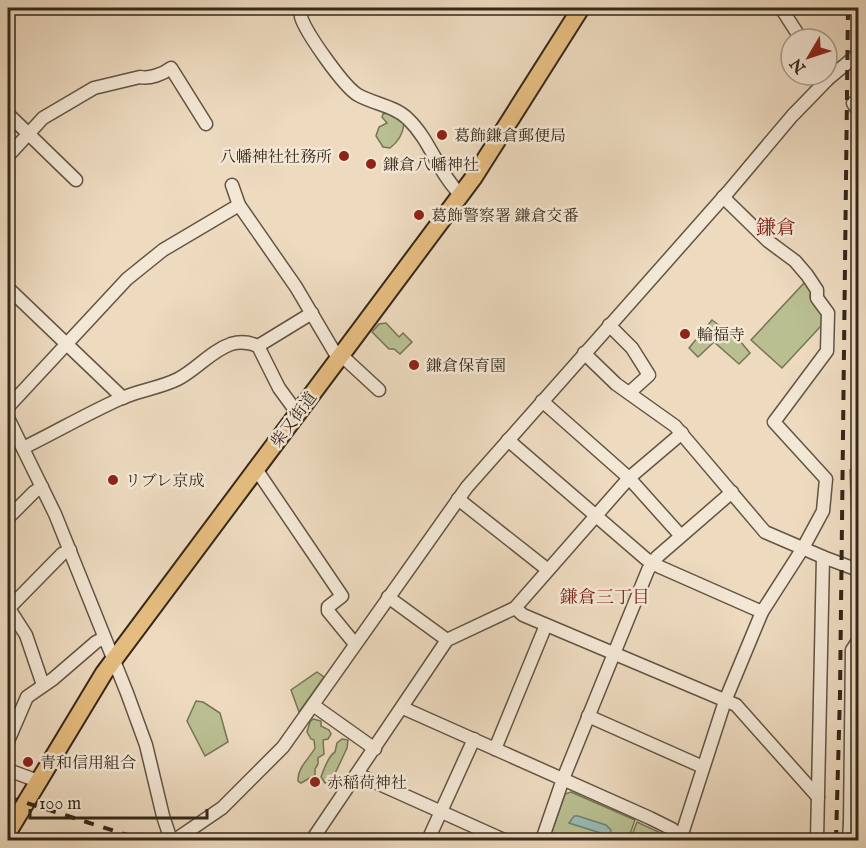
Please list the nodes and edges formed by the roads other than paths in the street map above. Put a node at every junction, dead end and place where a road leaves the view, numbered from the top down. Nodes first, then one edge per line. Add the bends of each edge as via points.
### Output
1 (301, 8) edge
2 (581, 8) edge
3 (781, 8) edge
4 (793, 27) edge
5 (858, 54) edge
6 (839, 68) edge
7 (818, 87) edge
8 (8, 114) edge
9 (206, 124) dead end
10 (28, 134) junction
11 (8, 156) edge
12 (76, 180) dead end
13 (232, 186) dead end
14 (461, 195) junction
15 (723, 197) junction
16 (239, 205) junction
17 (8, 288) edge
18 (312, 313) junction
19 (609, 325) junction
20 (66, 344) junction
21 (258, 346) junction
22 (584, 352) junction
23 (340, 356) junction
24 (379, 390) dead end
25 (629, 393) junction
26 (123, 398) junction
27 (542, 401) junction
28 (8, 407) edge
29 (298, 414) junction
30 (8, 421) edge
31 (681, 433) junction
32 (508, 440) junction
33 (23, 448) junction
34 (256, 469) junction
35 (629, 478) junction
36 (42, 487) junction
37 (732, 492) junction
38 (458, 499) junction
39 (595, 516) junction
40 (8, 518) edge
41 (681, 536) junction
42 (803, 548) junction
43 (70, 550) junction
44 (822, 557) junction
45 (652, 563) junction
46 (548, 570) junction
47 (858, 570) edge
48 (388, 597) junction
49 (8, 608) edge
50 (515, 608) junction
51 (762, 612) junction
52 (546, 624) junction
53 (104, 638) junction
54 (447, 640) junction
55 (858, 641) edge
56 (355, 644) junction
57 (614, 654) junction
58 (113, 660) junction
59 (44, 685) junction
60 (724, 701) junction
61 (313, 705) junction
62 (402, 708) junction
63 (588, 716) junction
64 (474, 739) junction
65 (8, 741) edge
66 (375, 748) junction
67 (495, 749) junction
68 (703, 767) junction
69 (8, 770) edge
70 (357, 774) junction
71 (563, 779) junction
72 (38, 781) junction
73 (818, 797) junction
74 (441, 813) junction
75 (854, 819) edge
76 (8, 832) edge
77 (682, 839) edge
78 (179, 840) edge
79 (312, 840) edge
80 (428, 840) edge
81 (504, 840) edge
82 (542, 840) edge
83 (818, 840) edge
84 (849, 840) edge

1 - 14 street via 301,17 310,33 345,84 357,95 408,118
2 - 14 main road, 柴又街道
3 - 4 street
5 - 6 street
7 - 15 street
8 - 10 street
9 - 10 street via 171,68 145,78 94,88 43,118
10 - 11 street
10 - 12 street
13 - 16 street
14 - 23 main road, 柴又街道
15 - 19 street
15 - 42 street via 795,261 817,290 817,297 828,313 827,351 774,422 826,479 823,511
16 - 18 street
16 - 20 street via 163,249 124,282
17 - 20 street
18 - 21 street
18 - 23 street
19 - 22 street
19 - 25 street via 632,348 649,375
20 - 26 street
20 - 28 street
21 - 26 street via 230,344 180,378
21 - 29 street via 279,388
22 - 25 street
22 - 27 street
23 - 24 street
23 - 29 main road, 柴又街道
25 - 31 street
26 - 33 street
27 - 32 street
27 - 35 street
29 - 34 main road, 柴又街道
30 - 33 street
31 - 35 street
31 - 37 street
32 - 38 street
32 - 39 street
33 - 36 street
34 - 56 street via 342,596 328,611
34 - 58 main road, 柴又街道
35 - 39 street
35 - 41 street
36 - 40 street
36 - 43 street
37 - 41 street
37 - 42 street via 765,532
38 - 46 street
38 - 48 street
39 - 45 street
39 - 46 street
41 - 45 street
42 - 44 street
42 - 51 street
43 - 49 street
43 - 53 street
44 - 47 street
44 - 73 street
45 - 51 street
45 - 57 street
46 - 50 street
48 - 54 street
48 - 56 street
49 - 59 street via 26,635
50 - 52 street
50 - 54 street
51 - 60 street
52 - 57 street
52 - 67 street
53 - 58 street
53 - 59 street
54 - 62 street
55 - 75 street via 852,650
56 - 61 street
57 - 60 street
57 - 63 street
58 - 72 main road, 柴又街道
58 - 78 street
59 - 65 street via 27,697
60 - 68 street
60 - 73 street via 736,705
61 - 66 street
61 - 78 street via 268,764 222,808
62 - 64 street
62 - 66 street
63 - 68 street
63 - 71 street
64 - 67 street
64 - 74 street
66 - 70 street
67 - 71 street
68 - 77 street
69 - 72 street
70 - 74 street
70 - 79 street
71 - 77 street via 672,829
71 - 82 street
72 - 76 main road, 柴又街道
73 - 83 street
74 - 80 street
74 - 81 street
75 - 84 street

